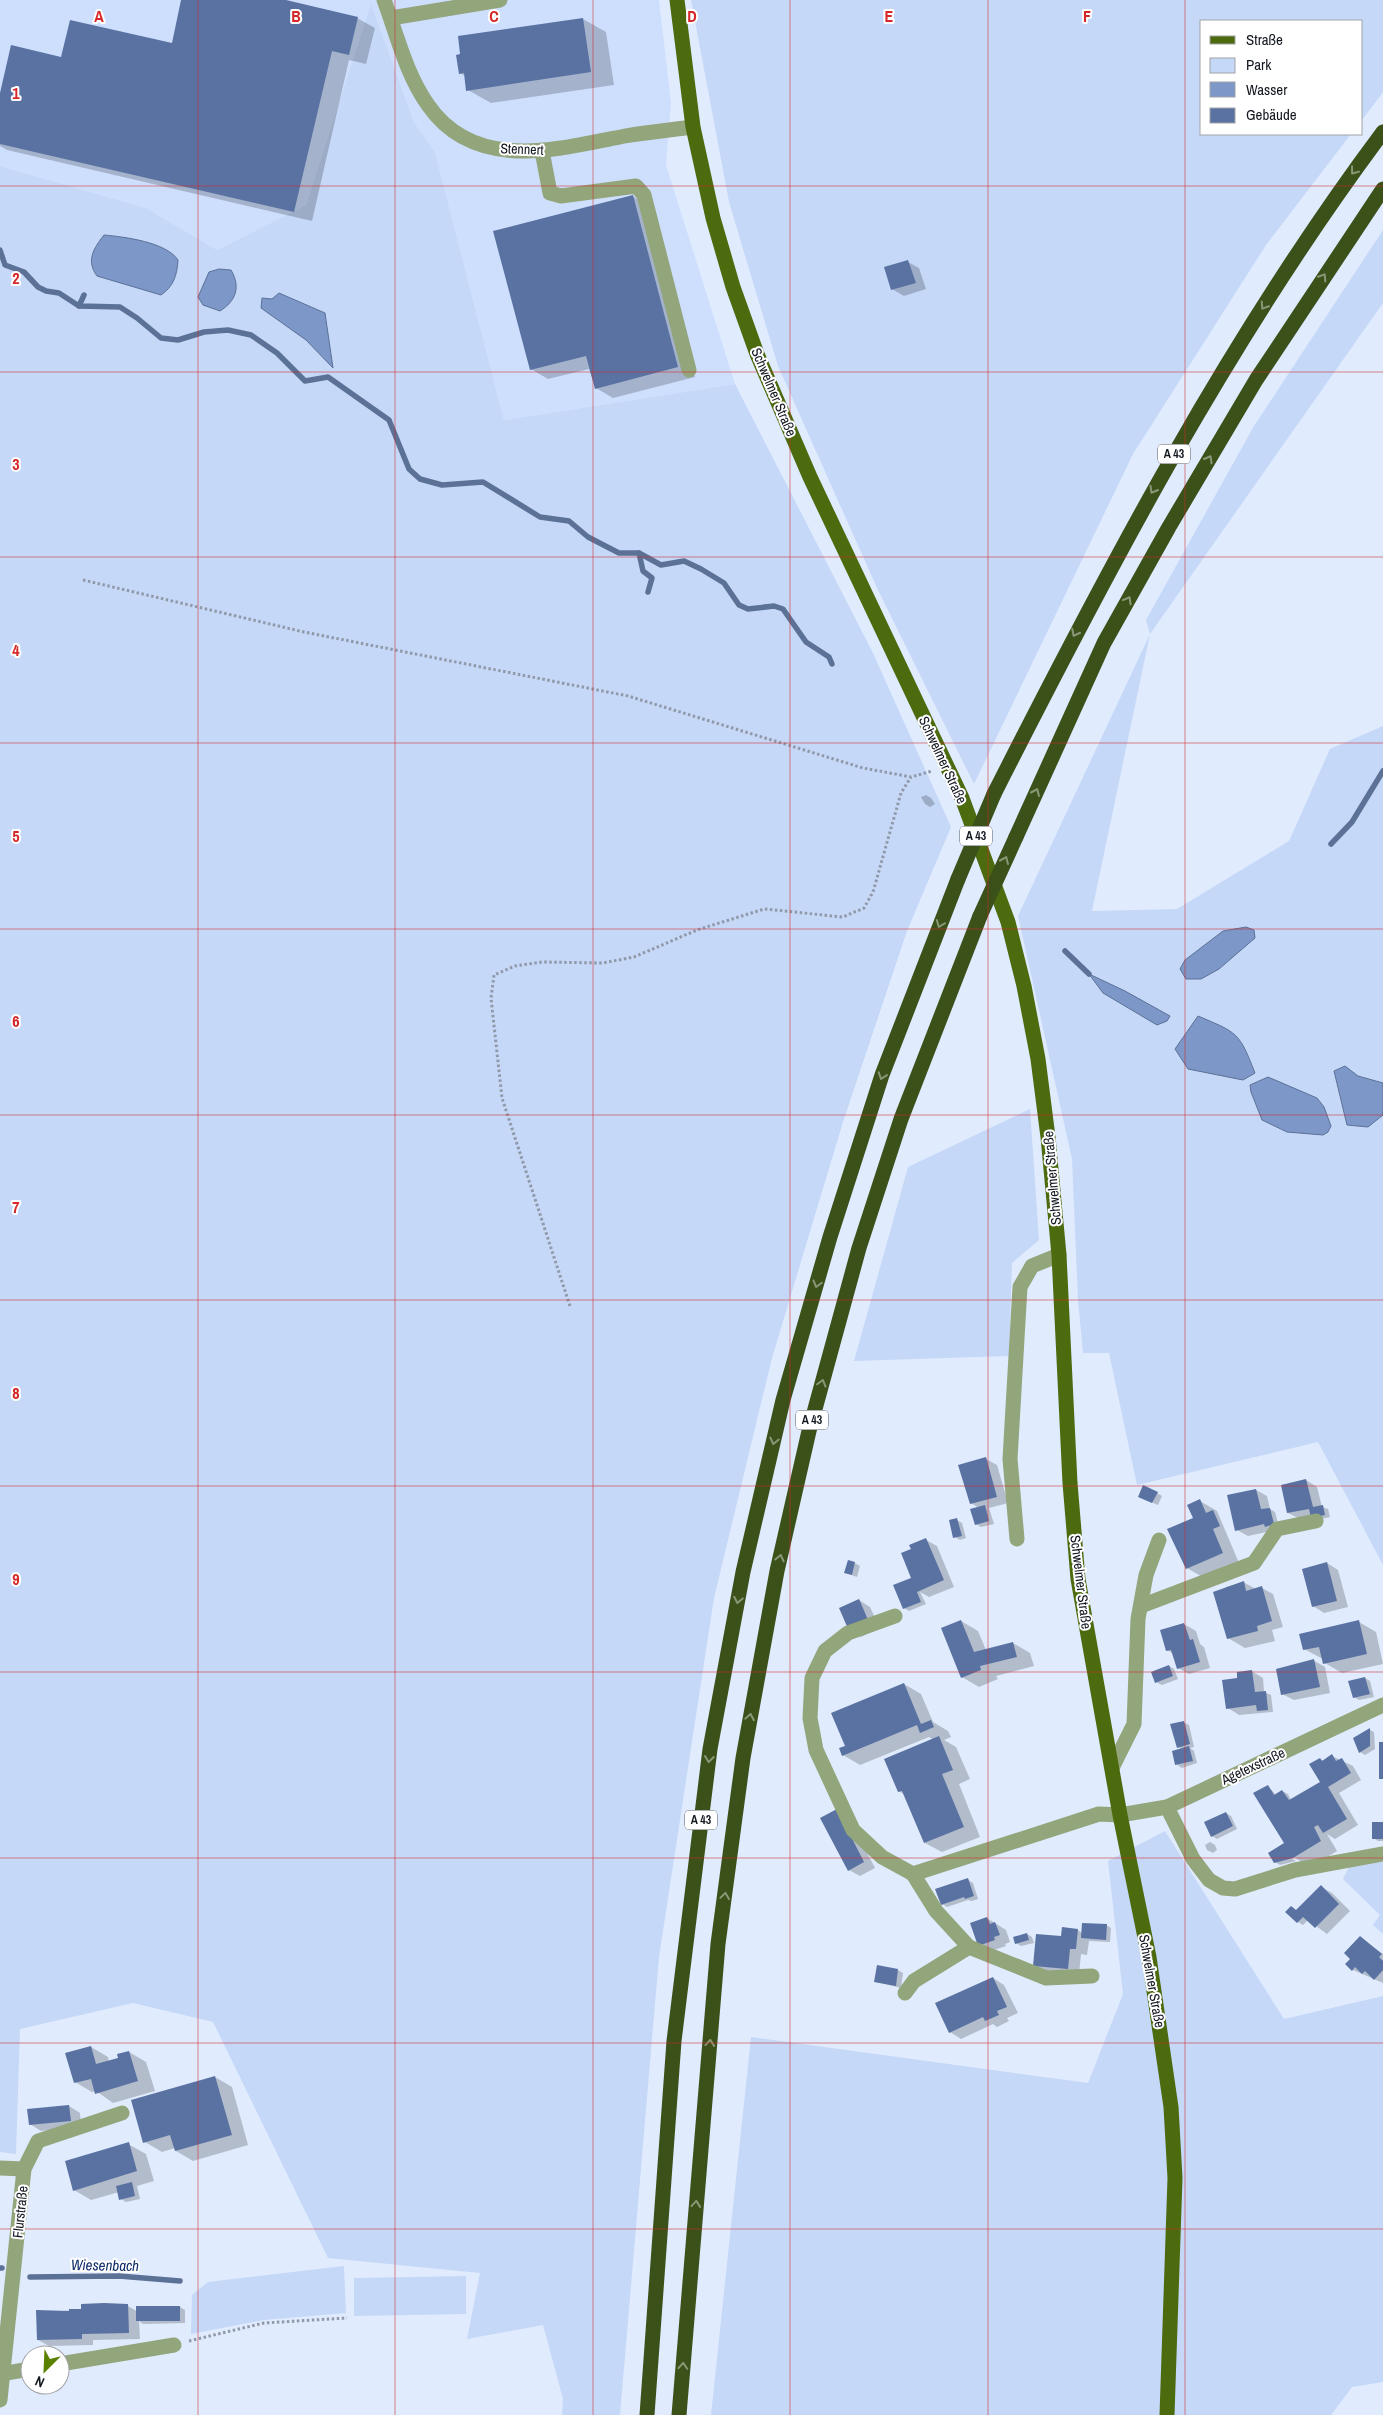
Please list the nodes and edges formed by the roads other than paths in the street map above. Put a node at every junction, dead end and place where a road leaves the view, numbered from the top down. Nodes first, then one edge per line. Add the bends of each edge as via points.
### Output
1 (384, 0) edge
2 (500, 0) edge
3 (677, 0) edge
4 (391, 18) junction
5 (693, 127) junction
6 (1383, 132) edge
7 (542, 151) junction
8 (1383, 189) edge
9 (689, 370) dead end
10 (1059, 1255) junction
11 (1316, 1521) dead end
12 (1017, 1539) dead end
13 (1159, 1540) dead end
14 (1140, 1606) junction
15 (895, 1616) dead end
16 (1383, 1705) edge
17 (1112, 1768) junction
18 (1167, 1806) junction
19 (1120, 1814) junction
20 (1383, 1854) edge
21 (913, 1874) junction
22 (969, 1947) junction
23 (1092, 1976) dead end
24 (905, 1993) dead end
25 (122, 2114) dead end
26 (0, 2168) edge
27 (24, 2169) junction
28 (174, 2344) road end
29 (70, 2362) edge
30 (20, 2371) edge
31 (2, 2374) edge
32 (0, 2400) edge
33 (647, 2415) edge
34 (679, 2415) edge
35 (1168, 2415) edge

1 - 4 street, Stennert
2 - 4 street
3 - 5 main road, Schwelmer Straße
4 - 7 street, Stennert via 418,89 447,126 459,135 503,151
5 - 7 street, Stennert
5 - 10 main road, Schwelmer Straße via 712,218 757,354 814,485 962,798 1008,922 1038,1059
6 -> 33 highway, A 43, bridge via 1341,188 1227,364 1136,519 1083,618 994,794 882,1075 783,1400 743,1572 710,1749 674,2041
7 - 9 street via 550,193 561,196 636,186 644,195
34 -> 8 highway, A 43, bridge via 718,1944 743,1758 777,1570 809,1431 859,1248 901,1119 980,916 1104,642 1256,380
10 - 12 street via 1032,1266 1020,1287 1010,1459
10 - 17 main road, Schwelmer Straße via 1069,1474 1078,1579
11 - 14 street via 1277,1529 1254,1563
13 - 14 street via 1146,1575
14 - 17 street via 1134,1724
15 - 21 street via 848,1633 825,1651 812,1678 810,1718 816,1750 853,1830 882,1857
16 - 18 street, Agetexstraße
17 - 19 main road, Schwelmer Straße
18 - 19 street, Agetexstraße
18 - 20 street via 1193,1859 1209,1880 1223,1888 1235,1889 1295,1870
19 - 21 street, Agetexstraße via 1099,1814
19 - 35 main road, Schwelmer Straße via 1149,1957 1171,2107 1175,2178
21 - 22 street via 936,1911
22 - 23 street via 1046,1978
22 - 24 street via 914,1981
25 - 27 street, Flurstraße via 38,2141
26 - 27 street
27 - 31 street, Flurstraße
28 - 29 street
30 - 31 street
31 - 32 street, Flurstraße

